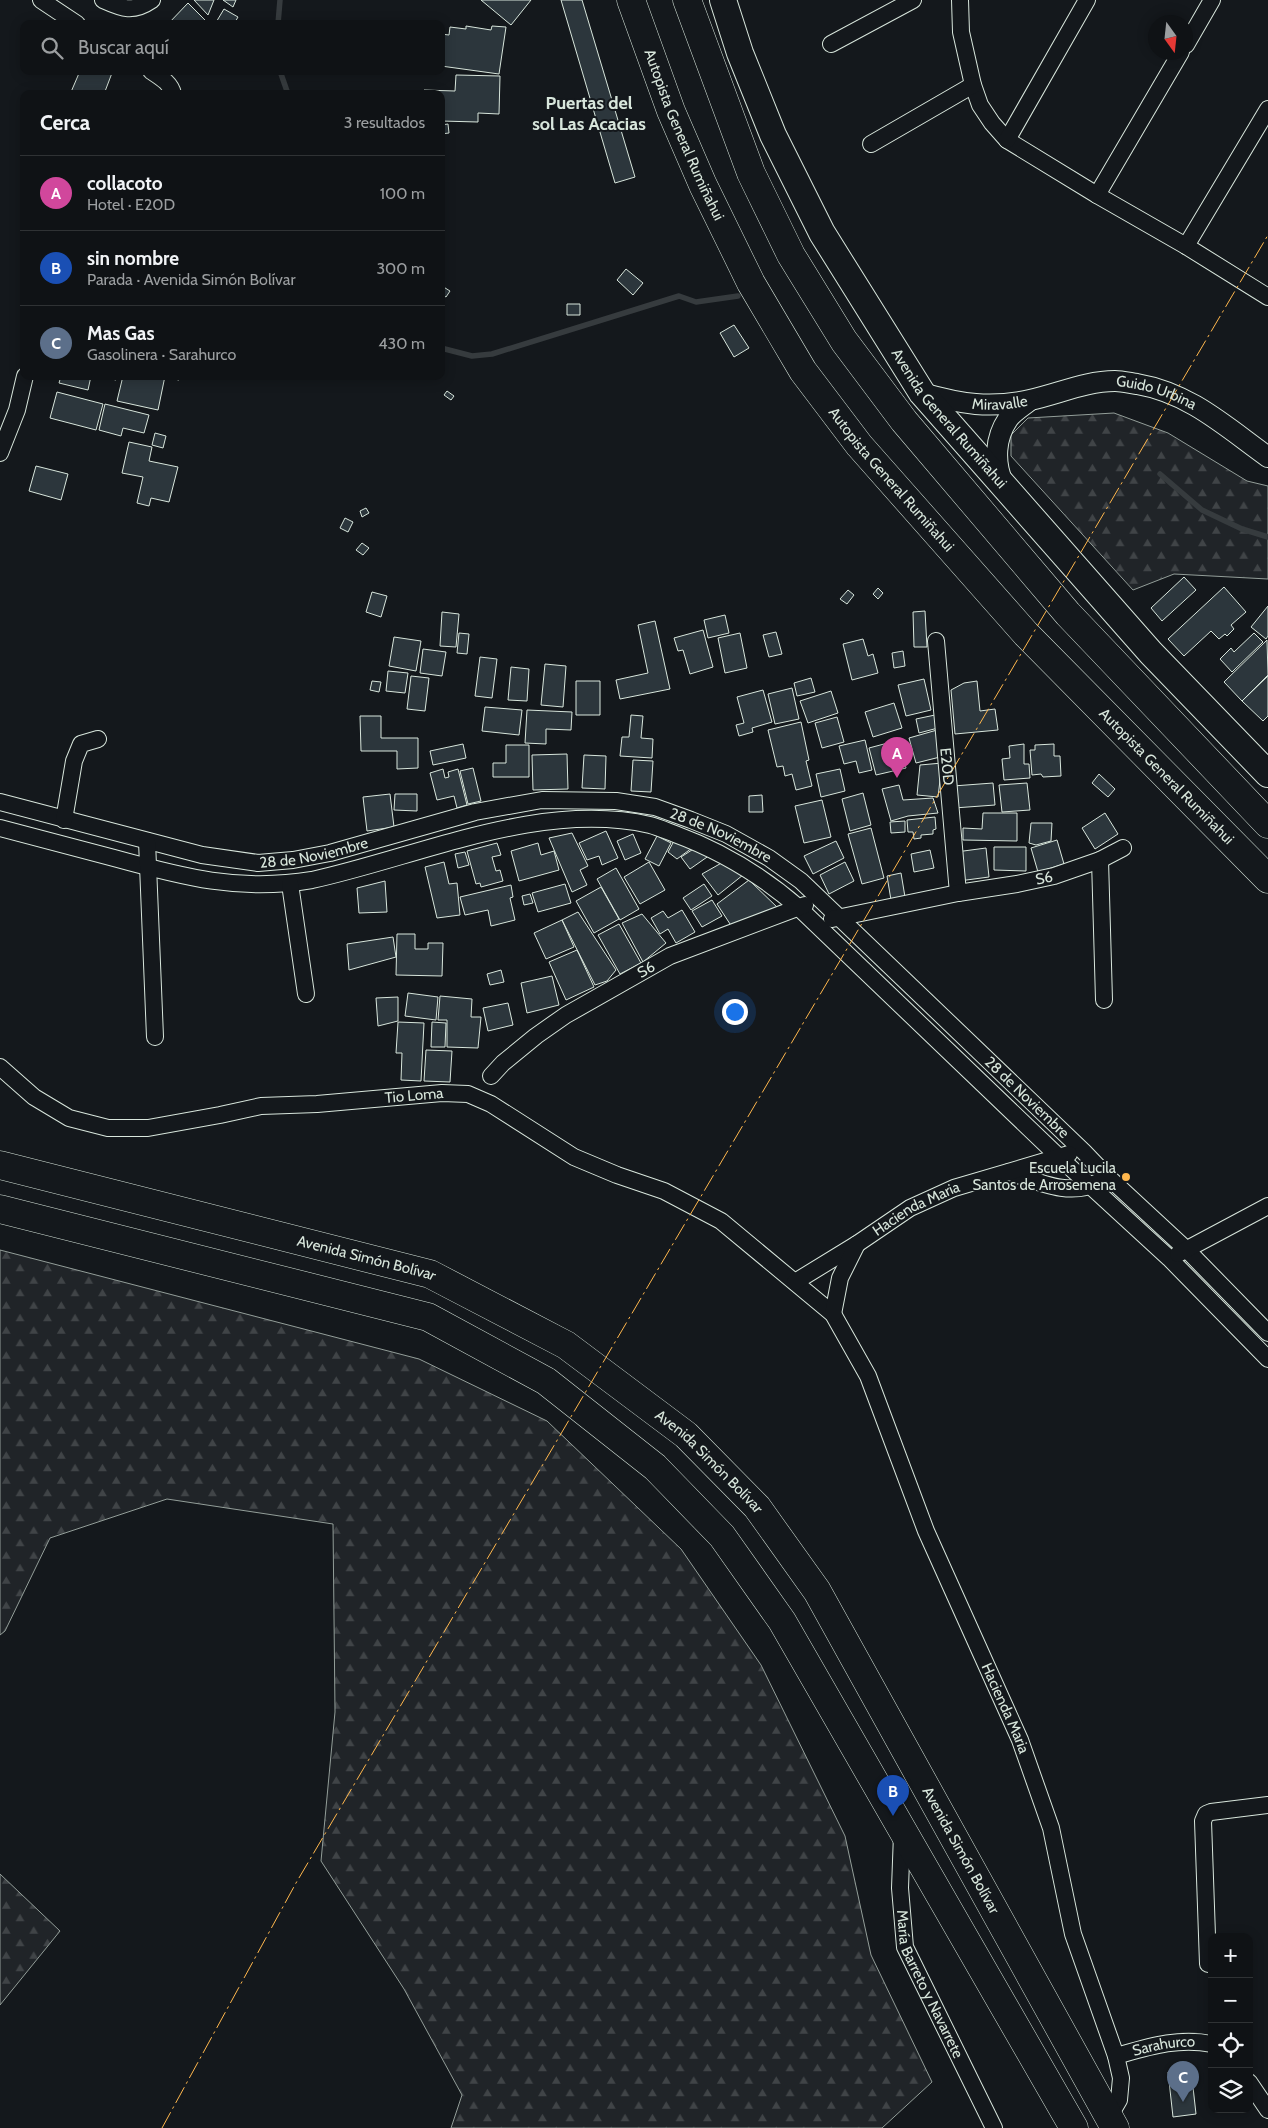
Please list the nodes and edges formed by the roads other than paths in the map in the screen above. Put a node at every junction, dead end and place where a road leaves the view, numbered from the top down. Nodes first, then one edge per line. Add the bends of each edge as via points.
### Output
1 (41, 0) edge
2 (103, 0) edge
3 (152, 0) edge
4 (631, 0) edge
5 (687, 0) edge
6 (722, 0) edge
7 (913, 0) edge
8 (960, 0) edge
9 (1087, 0) edge
10 (1212, 0) edge
11 (71, 20) edge
12 (1193, 33) edge
13 (831, 44) dead end
14 (1176, 60) edge
15 (156, 75) edge
16 (972, 85) junction
17 (172, 90) edge
18 (1268, 109) edge
19 (1007, 140) junction
20 (871, 144) dead end
21 (1097, 196) junction
22 (1186, 246) junction
23 (1268, 297) edge
24 (24, 380) edge
25 (922, 393) junction
26 (1030, 400) junction
27 (0, 452) edge
28 (1268, 457) edge
29 (1009, 494) junction
30 (936, 641) dead end
31 (98, 739) dead end
32 (1268, 774) edge
33 (0, 802) edge
34 (64, 820) junction
35 (1268, 824) edge
36 (0, 828) edge
37 (146, 841) junction
38 (1123, 848) dead end
39 (1100, 860) junction
40 (146, 867) junction
41 (1268, 879) edge
42 (290, 884) junction
43 (958, 893) junction
44 (821, 899) junction
45 (798, 907) junction
46 (840, 917) junction
47 (815, 924) junction
48 (306, 994) dead end
49 (1104, 1000) dead end
50 (155, 1037) dead end
51 (0, 1067) edge
52 (491, 1076) dead end
53 (1084, 1152) junction
54 (1060, 1158) junction
55 (0, 1165) edge
56 (1009, 1172) junction
57 (1106, 1175) junction
58 (1091, 1186) junction
59 (1268, 1206) edge
60 (0, 1209) edge
61 (856, 1244) junction
62 (1187, 1250) junction
63 (1169, 1258) junction
64 (795, 1282) junction
65 (833, 1314) junction
66 (1268, 1333) edge
67 (1268, 1359) edge
68 (1268, 1805) edge
69 (902, 1832) junction
70 (1208, 1964) dead end
71 (1208, 2043) edge
72 (1116, 2056) junction
73 (1253, 2088) edge
74 (1268, 2110) edge
75 (1112, 2122) edge
76 (994, 2128) edge
77 (1074, 2128) edge

1 - 11 street
2 - 3 street via 126,9 140,8
4 - 41 highway, Autopista General Rumiñahui via 671,112 703,185 751,283 804,370 859,444 1026,634
5 - 35 highway via 751,173 791,255 844,342 904,421 1068,614
6 - 25 main road, Avenida General Rumiñahui via 772,135 822,233
7 - 13 street
8 - 16 street via 961,32
9 - 19 street
10 - 12 street
14 - 21 street
15 - 17 street
16 - 19 street via 980,105
16 - 20 street
18 - 22 street
19 - 21 street
21 - 22 street
22 - 23 street
24 - 27 street
25 - 26 street, Miravalle via 957,403 994,406
25 - 29 main road, Avenida General Rumiñahui
26 - 28 street, Guido Urbina via 1084,385 1115,381 1146,386 1194,403
26 - 29 street, Miravalle via 1009,418 997,442 997,469
29 - 32 main road, Avenida General Rumiñahui via 1151,653
30 - 43 street, E20D
31 - 34 street via 81,744 74,761
33 - 34 street, 28 de Noviembre
34 - 37 street, 28 de Noviembre
36 - 40 street
37 - 40 street
37 - 44 street, 28 de Noviembre via 227,860 258,863 330,853 507,805 542,800 616,801 655,807 726,834 769,858
38 - 39 street, S6
39 - 43 street, S6 via 1054,876
39 - 49 street
40 - 42 street via 219,883
40 - 50 street
42 - 45 street via 337,875 480,834 557,821 620,820 651,825 721,854 776,888
42 - 48 street
43 - 46 street, S6
44 - 45 street, S6
44 - 46 street, 28 de Noviembre
45 - 47 street
45 - 52 street, S6 via 670,956 566,1015 536,1036
46 - 47 street, S6
46 - 53 street, 28 de Noviembre
47 - 54 street
51 - 64 street, Tio Loma via 34,1097 69,1118 108,1128 148,1128 261,1106 442,1093 468,1094 491,1104 574,1156 664,1191 721,1221
53 - 54 street, Hacienda Maria
53 - 57 street, 28 de Noviembre
54 - 56 street, Hacienda Maria
54 - 58 street
55 - 75 highway, Avenida Simón Bolívar via 430,1274 566,1345 686,1434 756,1506 817,1591
56 - 58 street via 1069,1189
56 - 61 street, Hacienda Maria via 954,1188 910,1208
57 - 58 street
57 - 62 street, 28 de Noviembre
58 - 63 street
59 - 62 street
60 - 69 highway via 428,1317 546,1381 655,1467 722,1536 782,1621
61 - 64 street, Hacienda Maria
61 - 65 street, Hacienda Maria via 840,1278
62 - 63 street
62 - 66 street, 28 de Noviembre
63 - 67 street
64 - 65 street, Hacienda Maria
65 - 72 street, Hacienda Maria via 868,1376 926,1531 1020,1740 1051,1828 1073,1934
68 - 70 street via 1210,1812 1203,1821
69 - 76 street, María Barreto y Navarrete via 900,1888 905,1947
69 - 77 highway
71 - 72 street, Sarahurco via 1194,2040 1167,2043
72 - 75 street, Hacienda Maria via 1121,2078
73 - 74 street

